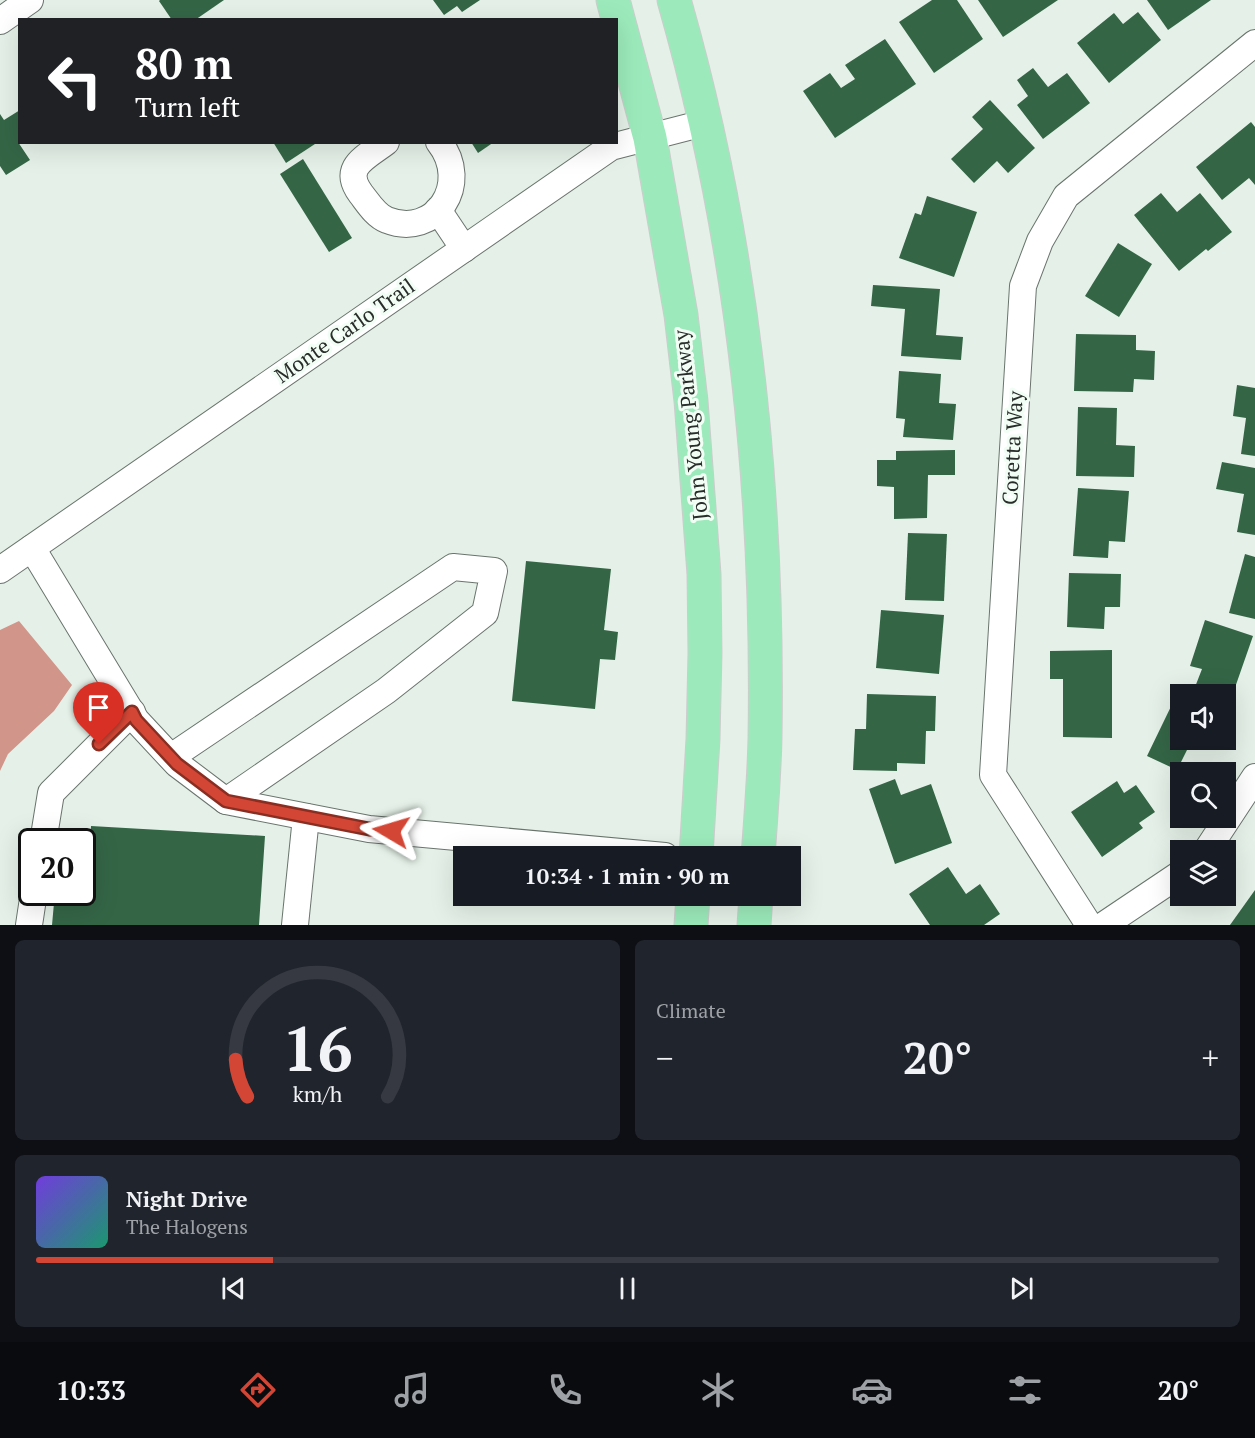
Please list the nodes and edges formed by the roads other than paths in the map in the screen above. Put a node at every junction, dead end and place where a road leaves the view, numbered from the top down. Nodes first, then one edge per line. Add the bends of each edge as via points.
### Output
1 (30, 0) edge
2 (613, 0) edge
3 (674, 0) edge
4 (618, 18) edge
5 (618, 19) edge
6 (0, 21) edge
7 (1255, 43) edge
8 (704, 123) junction
9 (650, 138) junction
10 (383, 144) edge
11 (440, 144) edge
12 (438, 210) junction
13 (464, 249) junction
14 (32, 548) junction
15 (0, 570) edge
16 (132, 712) junction
17 (171, 757) junction
18 (1255, 777) edge
19 (226, 801) junction
20 (306, 817) junction
21 (45, 828) edge
22 (1214, 840) edge
23 (555, 846) edge
24 (697, 846) edge
25 (759, 846) edge
26 (1170, 881) edge
27 (32, 906) edge
28 (692, 906) edge
29 (755, 906) edge
30 (29, 925) edge
31 (295, 925) edge
32 (691, 925) edge
33 (754, 925) edge
34 (1089, 925) edge
35 (1104, 925) edge

1 - 6 street
2 - 4 main road, John Young Parkway
3 - 8 main road
5 - 9 main road, John Young Parkway
7 - 34 street, Coretta Way via 1066,196 1040,242 1023,286 993,775
8 - 9 street, Monte Carlo Trail
8 - 25 main road via 723,204 737,291 760,495 765,741
9 - 13 street, Monte Carlo Trail via 611,147
9 - 24 main road, John Young Parkway via 681,315 699,486 705,653
10 - 12 street via 354,168 352,176 354,185 373,209 386,220 400,223 425,219
11 - 12 street via 453,180 450,193
12 - 13 street
13 - 14 street, Monte Carlo Trail
14 - 15 street, Monte Carlo Trail
14 - 16 street
16 - 17 street
16 - 21 street via 51,793
17 - 19 street
17 - 19 street via 453,567 494,571 484,613 386,691
18 - 22 street
19 - 20 street
20 - 23 street via 369,829
20 - 31 street
26 - 35 street
27 - 30 street
28 - 32 main road
29 - 33 main road

